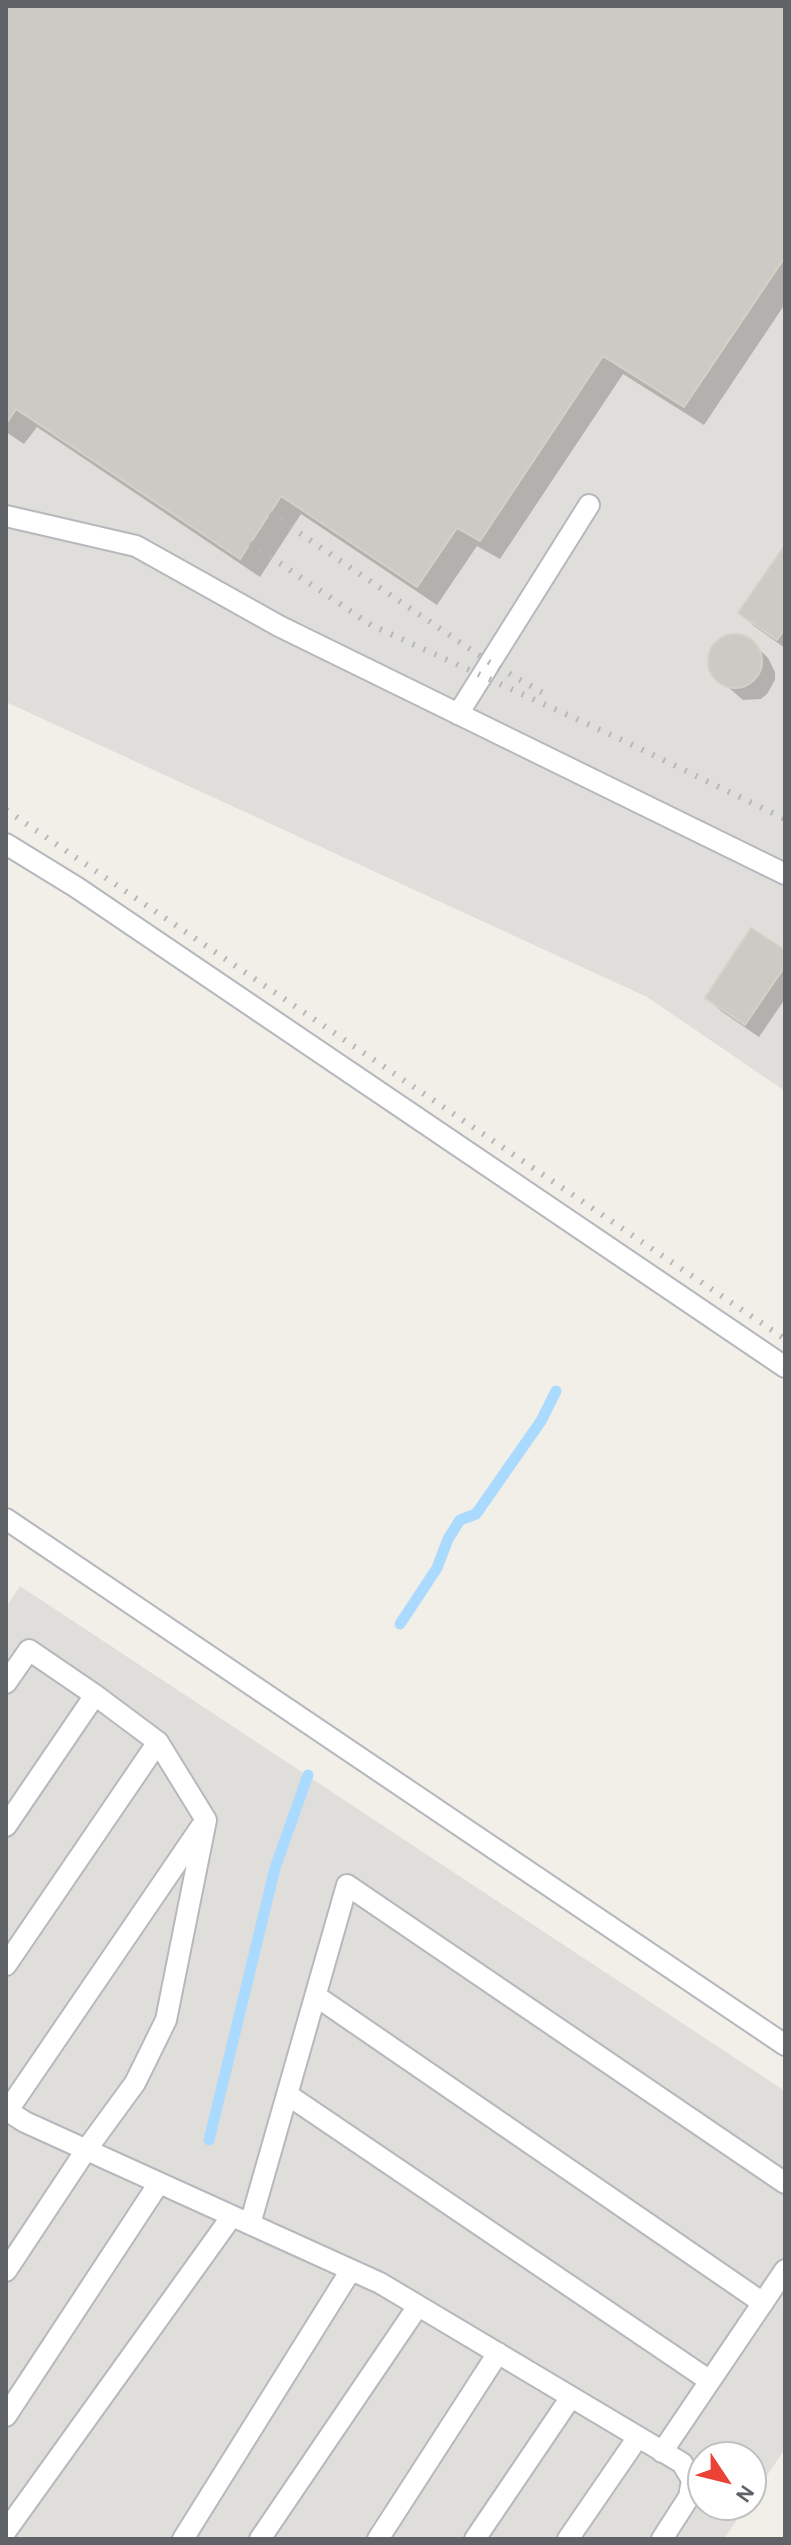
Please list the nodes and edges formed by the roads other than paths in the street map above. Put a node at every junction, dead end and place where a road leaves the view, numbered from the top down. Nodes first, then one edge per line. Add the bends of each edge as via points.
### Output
1 (589, 505) dead end
2 (6, 516) edge
3 (458, 714) junction
4 (6, 844) edge
5 (785, 874) edge
6 (785, 1367) edge
7 (6, 1519) edge
8 (6, 1683) edge
9 (95, 1695) junction
10 (158, 1742) junction
11 (206, 1820) junction
12 (6, 1826) edge
13 (6, 1965) edge
14 (316, 1996) junction
15 (785, 2045) edge
16 (288, 2095) junction
17 (6, 2112) edge
18 (86, 2150) junction
19 (159, 2183) junction
20 (785, 2183) edge
21 (241, 2220) junction
22 (351, 2270) junction
23 (785, 2270) edge
24 (6, 2271) edge
25 (763, 2303) junction
26 (418, 2306) junction
27 (498, 2353) junction
28 (710, 2381) junction
29 (571, 2397) junction
30 (6, 2416) edge
31 (638, 2437) junction
32 (662, 2452) junction
33 (6, 2531) edge
34 (183, 2539) edge
35 (260, 2539) edge
36 (378, 2539) edge
37 (475, 2539) edge
38 (568, 2539) edge
39 (662, 2539) edge

1 - 3 lane
2 - 3 lane via 136,546 279,626
3 - 5 lane
4 - 6 lane
7 - 15 lane
8 - 9 lane via 29,1650
9 - 10 lane
9 - 12 lane
10 - 11 lane
10 - 13 lane
11 - 17 lane
11 - 18 lane via 166,2020 135,2083
14 - 16 lane
14 - 20 lane via 347,1885
14 - 25 lane
16 - 21 lane
16 - 28 lane
17 - 18 lane
18 - 19 lane
18 - 24 lane
19 - 21 lane
19 - 30 lane
21 - 22 lane
21 - 33 lane
22 - 26 lane
22 - 34 lane
23 - 25 lane
25 - 28 lane
26 - 27 lane
26 - 35 lane
27 - 29 lane
27 - 36 lane
28 - 32 lane
29 - 31 lane
29 - 37 lane
31 - 32 lane
31 - 38 lane
32 - 39 lane via 682,2463 692,2480 689,2497

